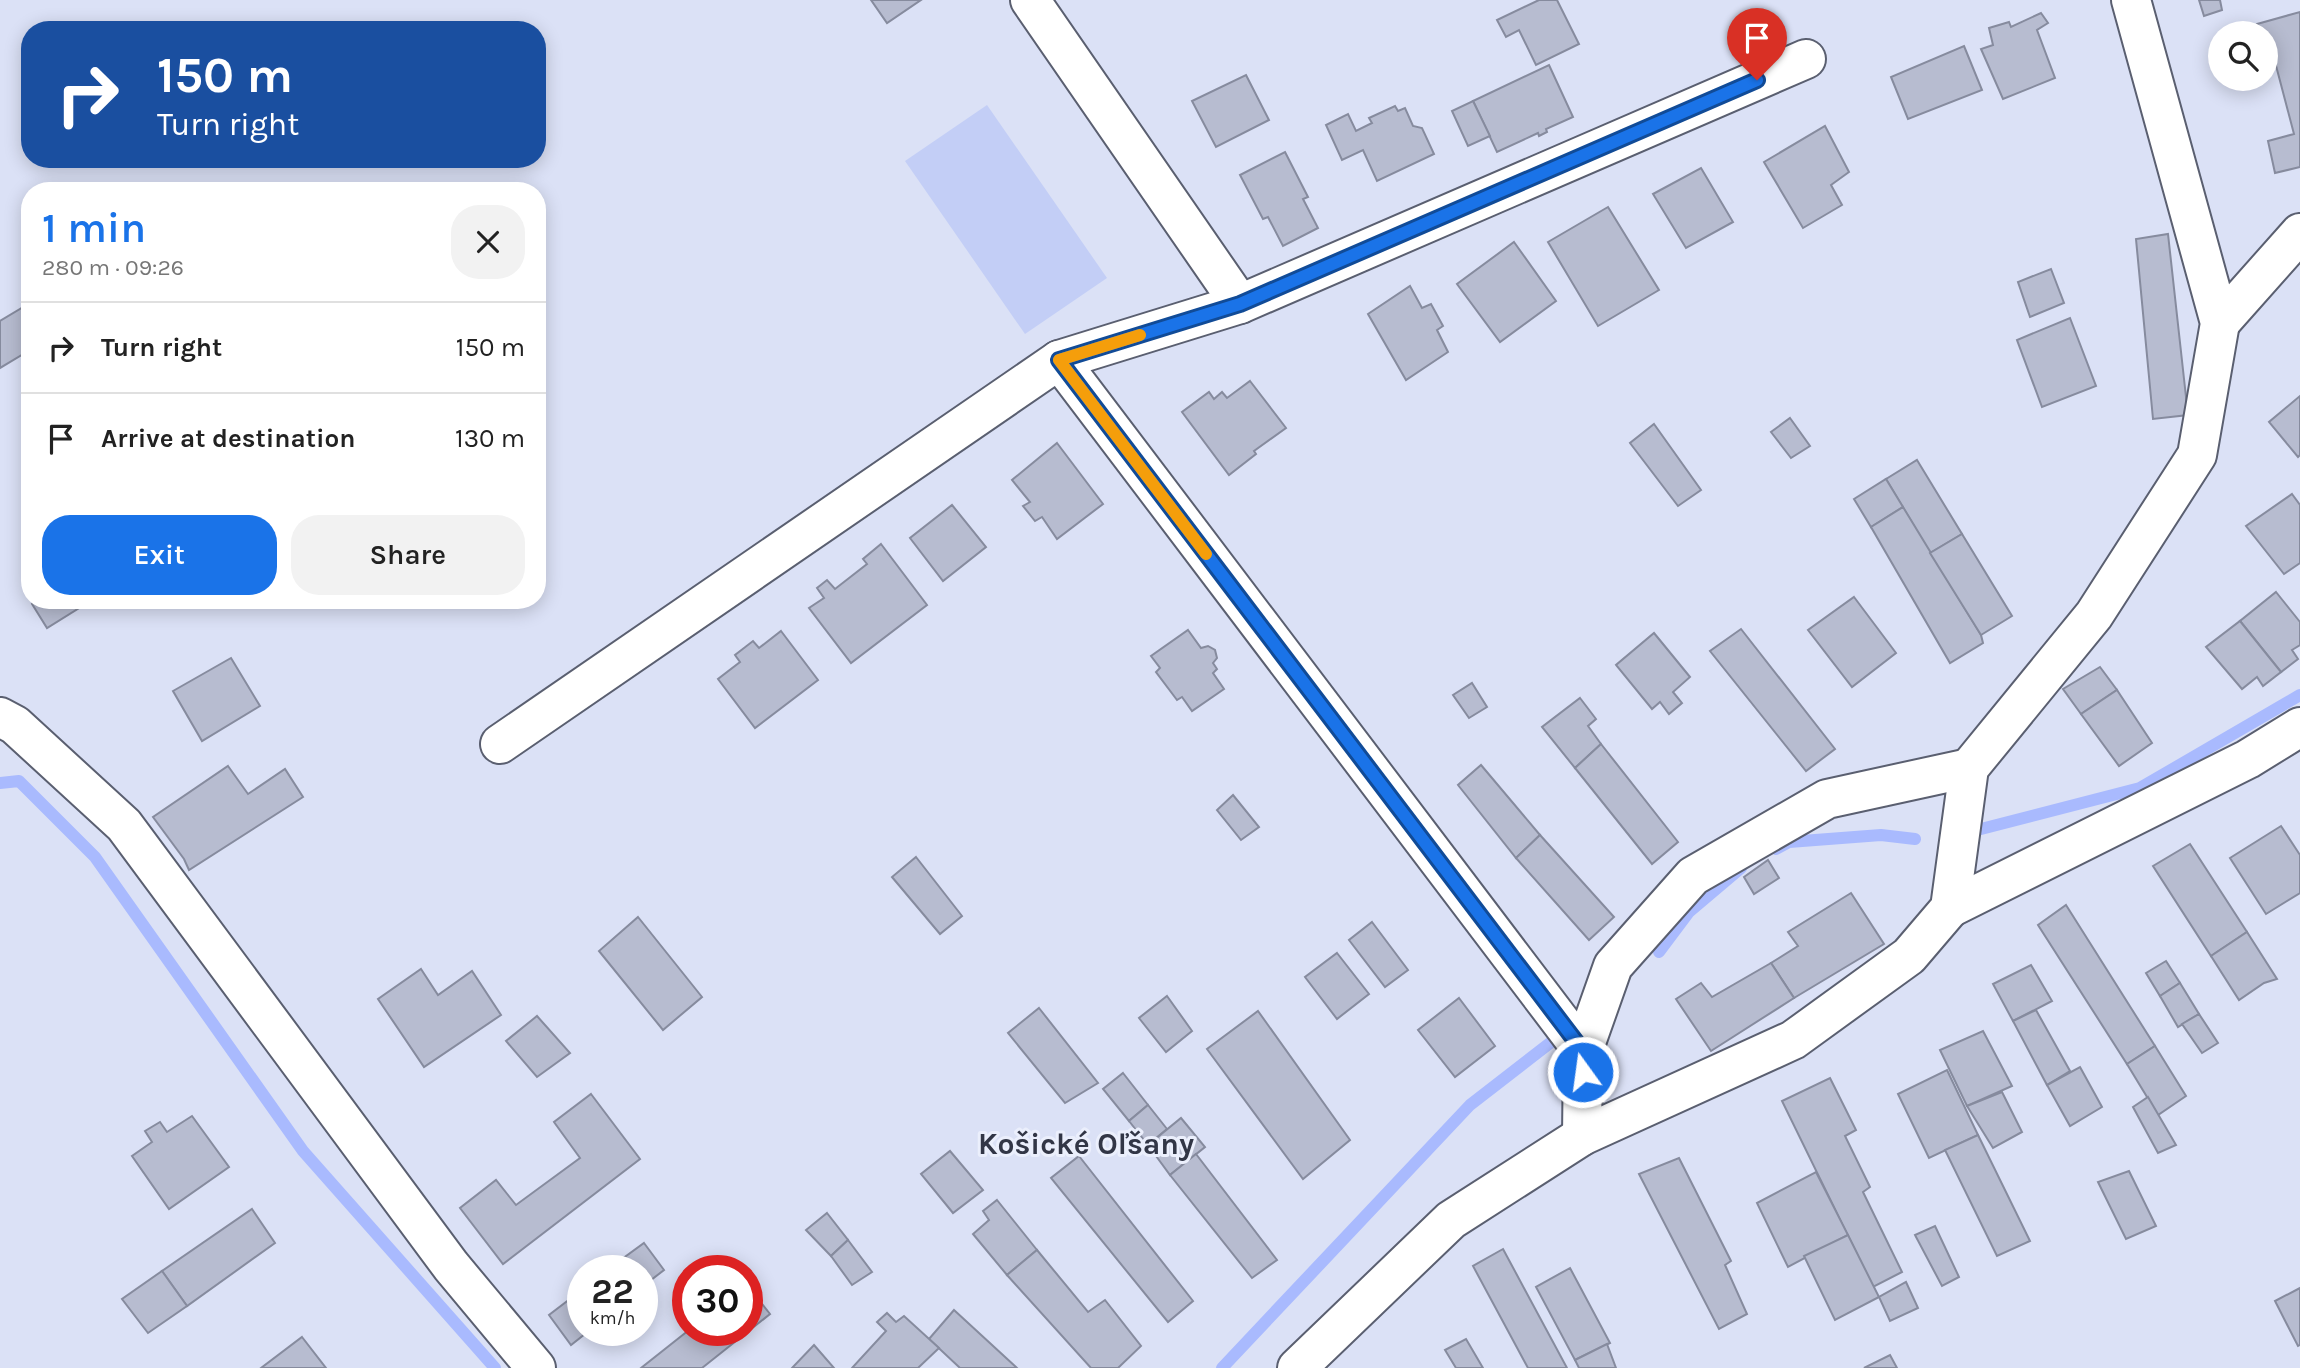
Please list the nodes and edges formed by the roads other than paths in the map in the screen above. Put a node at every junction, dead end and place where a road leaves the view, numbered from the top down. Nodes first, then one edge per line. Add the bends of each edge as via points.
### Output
1 (1030, 0) edge
2 (2131, 0) edge
3 (1806, 59) dead end
4 (2300, 233) edge
5 (1240, 304) junction
6 (2220, 323) junction
7 (1059, 360) junction
8 (0, 717) edge
9 (2300, 727) edge
10 (500, 744) dead end
11 (1969, 768) junction
12 (1950, 908) junction
13 (1583, 1051) junction
14 (1582, 1136) junction
15 (536, 1368) edge
16 (1297, 1368) edge

1 - 5 street
2 - 6 street
3 - 5 street
4 - 6 street
5 - 7 street
6 - 11 street via 2197,455 2094,615
7 - 10 street
7 - 13 street
8 - 15 street via 15,725 124,825 451,1266
9 - 12 street via 2248,759
11 - 12 street
11 - 13 street via 1827,799 1693,876 1613,966
12 - 14 street via 1909,956 1793,1040
13 - 14 street
14 - 16 street via 1451,1220

